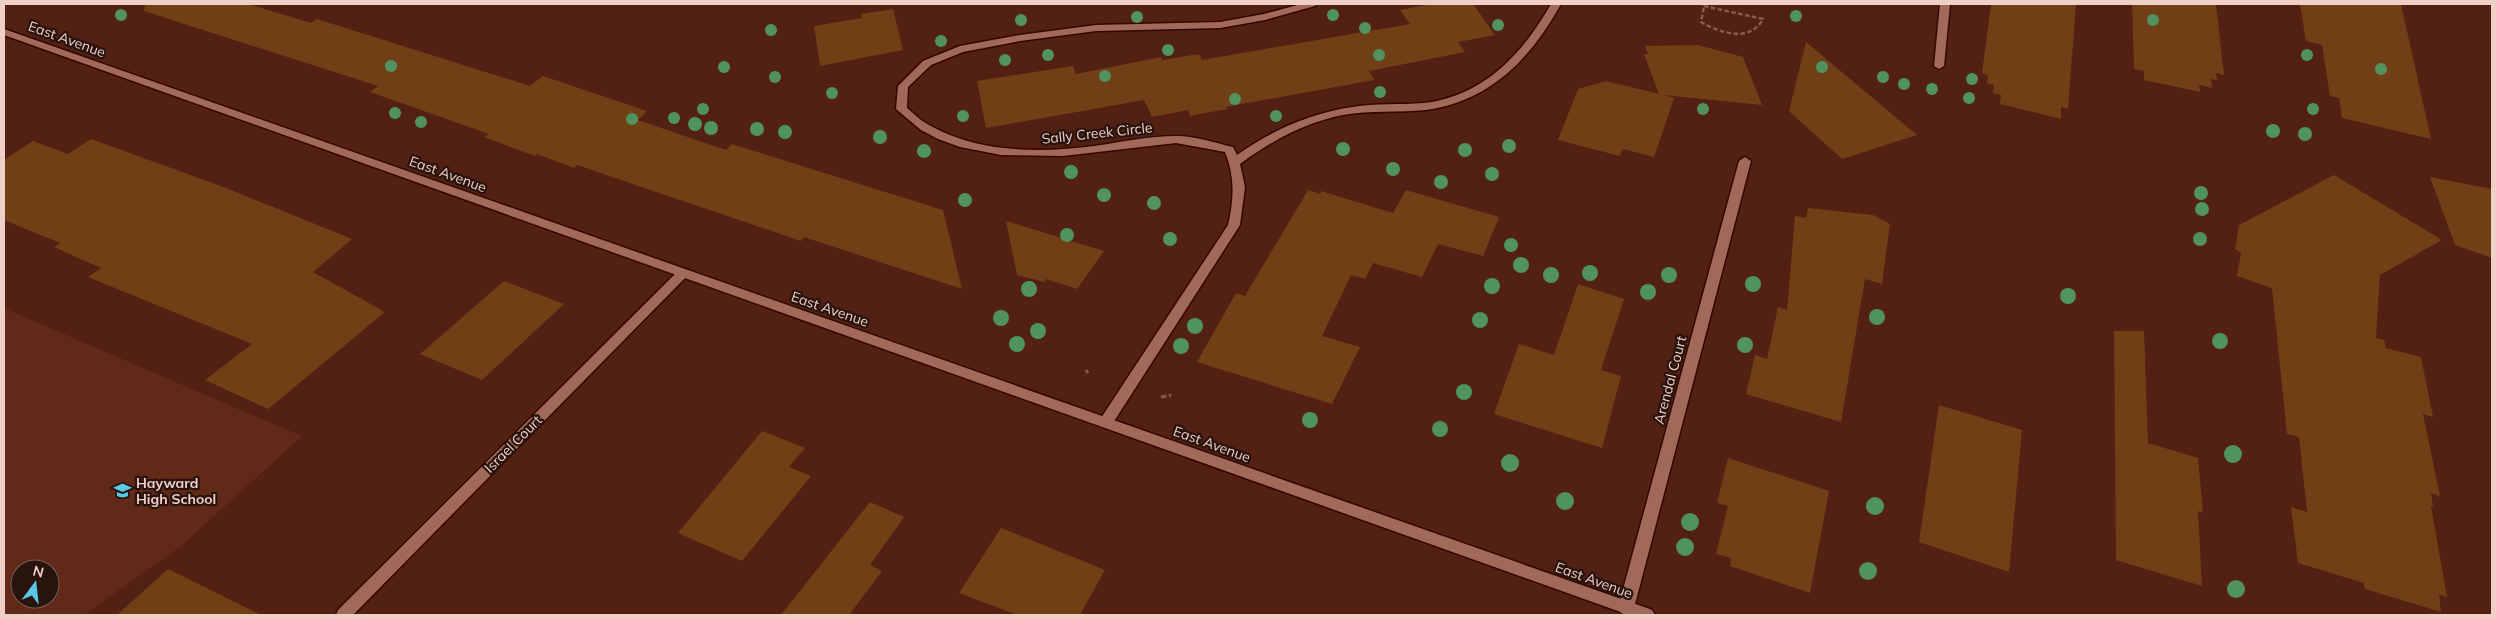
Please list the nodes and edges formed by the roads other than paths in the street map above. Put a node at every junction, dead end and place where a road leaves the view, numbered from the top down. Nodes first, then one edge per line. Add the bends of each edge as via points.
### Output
1 (1311, 4) edge
2 (1556, 4) edge
3 (1945, 4) edge
4 (4, 32) edge
5 (1939, 66) dead end
6 (1745, 161) dead end
7 (1235, 162) junction
8 (683, 273) junction
9 (1106, 422) junction
10 (1626, 608) junction
11 (343, 615) edge
12 (1646, 615) edge

1 - 7 street, Sally Creek Circle via 1220,25 1096,28 960,49 927,63 903,86 901,109 926,128 965,143 1036,154 1079,152 1170,139 1229,150
2 - 7 street via 1518,63 1482,87 1440,104 1341,112 1301,124 1254,147
3 - 5 street
4 - 8 street, East Avenue
6 - 10 street, Arendal Court
7 - 9 street via 1241,196 1234,225
8 - 9 street, East Avenue
8 - 11 street, Israel Court
9 - 10 street, East Avenue
10 - 12 street, East Avenue

